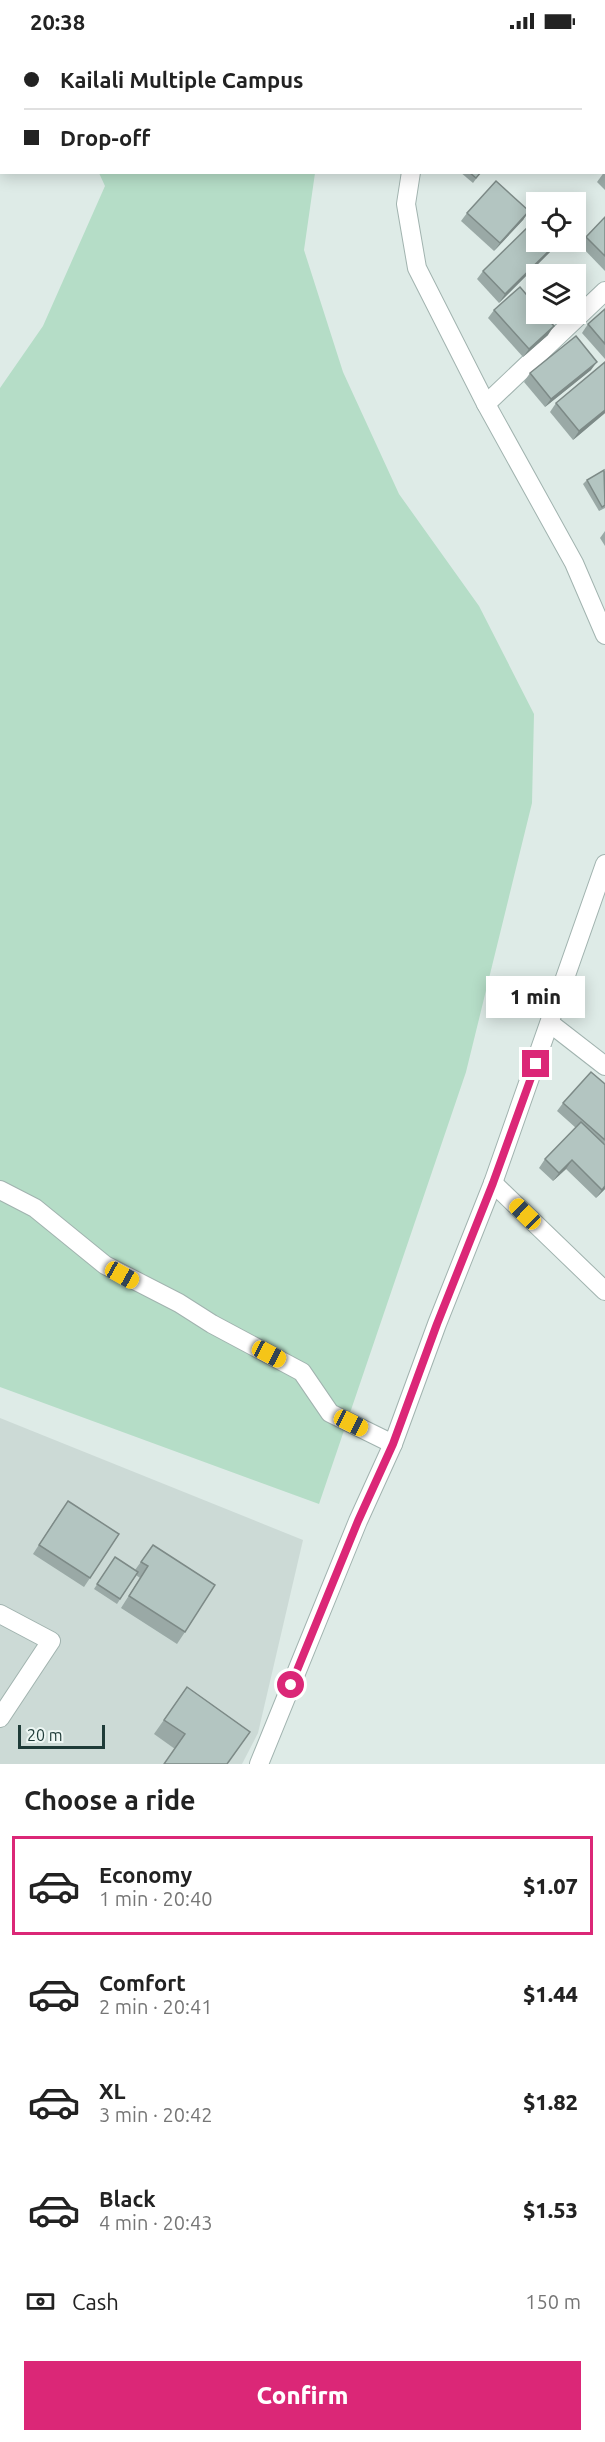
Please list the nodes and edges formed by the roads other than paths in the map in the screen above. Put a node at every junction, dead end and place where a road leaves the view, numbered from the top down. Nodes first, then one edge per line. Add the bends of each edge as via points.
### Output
1 (411, 174) edge
2 (605, 291) edge
3 (486, 404) junction
4 (605, 635) edge
5 (605, 864) edge
6 (551, 1023) junction
7 (605, 1066) edge
8 (493, 1183) junction
9 (0, 1190) edge
10 (605, 1291) edge
11 (393, 1444) junction
12 (0, 1614) edge
13 (0, 1718) edge
14 (259, 1764) edge

1 - 3 street via 406,204 417,268
2 - 3 street
3 - 4 street via 574,563
5 - 6 street
6 - 7 street
6 - 8 street
8 - 10 street
8 - 11 street
9 - 11 street via 35,1208 105,1265 302,1372 330,1413
11 - 14 street
12 - 13 street via 51,1641

